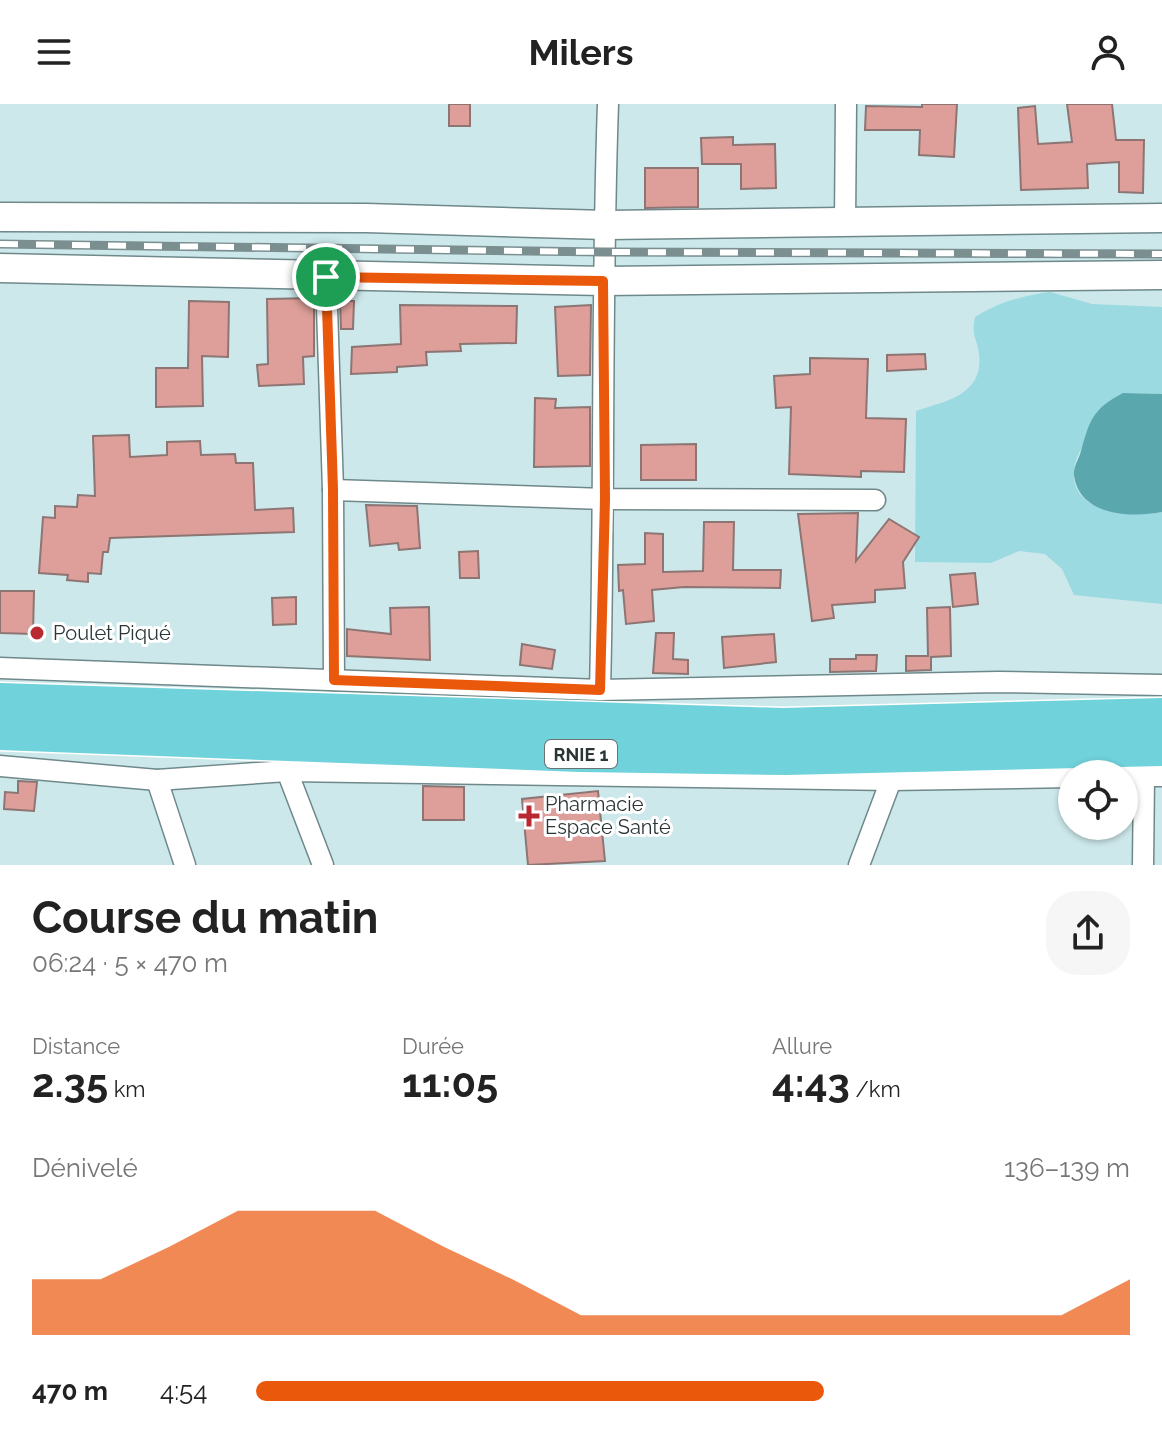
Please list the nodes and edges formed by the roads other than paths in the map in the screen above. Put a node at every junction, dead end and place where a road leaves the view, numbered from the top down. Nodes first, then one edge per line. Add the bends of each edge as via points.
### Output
1 (608, 104) edge
2 (846, 104) edge
3 (0, 217) edge
4 (1162, 218) edge
5 (845, 222) junction
6 (606, 225) junction
7 (0, 268) edge
8 (1162, 275) edge
9 (326, 277) junction
10 (603, 281) junction
11 (333, 490) junction
12 (605, 499) junction
13 (875, 500) dead end
14 (0, 668) edge
15 (334, 680) junction
16 (1162, 685) edge
17 (600, 690) junction
18 (0, 701) edge
19 (1162, 716) edge
20 (0, 732) edge
21 (0, 766) edge
22 (1148, 769) edge
23 (287, 771) junction
24 (1058, 777) edge
25 (157, 780) junction
26 (891, 780) junction
27 (185, 865) edge
28 (323, 865) edge
29 (859, 865) edge
30 (1143, 865) edge

1 - 6 street
2 - 5 street
3 - 6 main road
4 - 5 main road
5 - 6 main road
6 - 10 street
7 - 9 main road
8 - 10 main road
9 - 10 main road
9 - 11 street
10 - 12 street
11 - 12 street
11 - 15 street
12 - 13 street
12 - 17 street
14 - 15 street
15 - 17 street
16 - 17 street via 998,682
18 - 19 highway, RNIE 1 via 782,726
20 - 22 highway, RNIE 1
21 - 25 street
22 - 30 street
23 - 25 street
23 - 26 street
23 - 28 street
24 - 26 street
25 - 27 street
26 - 29 street

